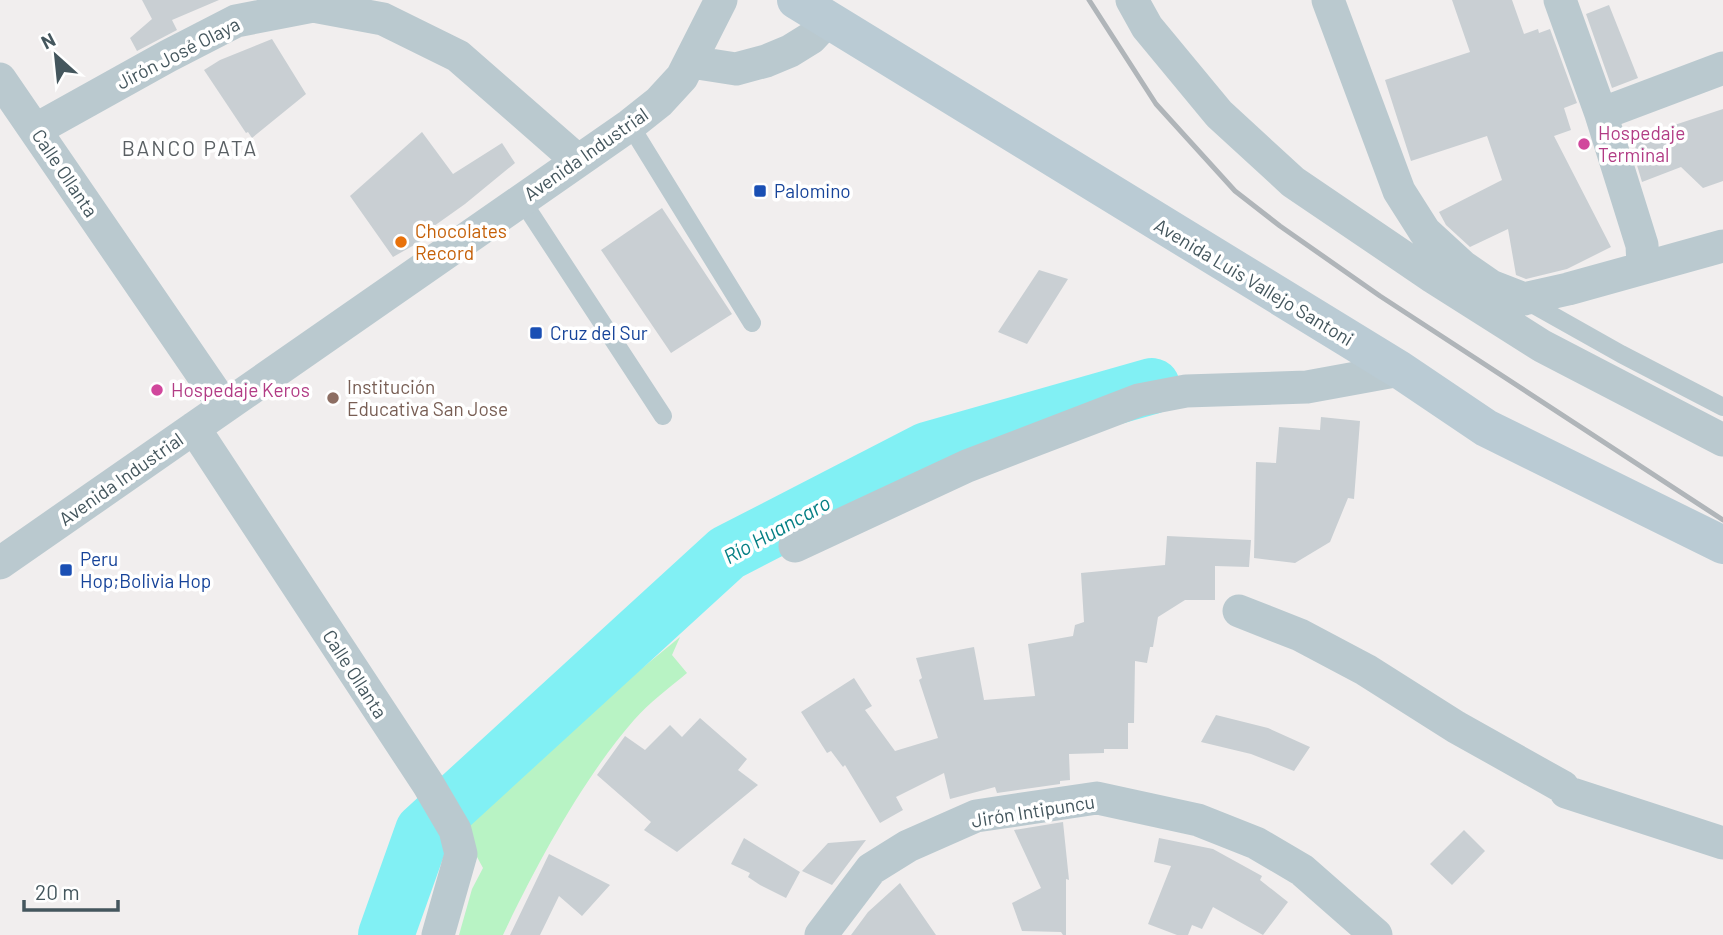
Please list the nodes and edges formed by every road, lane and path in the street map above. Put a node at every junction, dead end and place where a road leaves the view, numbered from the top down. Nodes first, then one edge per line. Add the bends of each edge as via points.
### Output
1 (721, 0) edge
2 (796, 0) edge
3 (1132, 0) edge
4 (1328, 0) edge
5 (1560, 0) edge
6 (827, 21) junction
7 (691, 62) junction
8 (1723, 68) edge
9 (0, 79) edge
10 (1601, 114) junction
11 (630, 125) junction
12 (35, 130) junction
13 (578, 160) junction
14 (521, 199) junction
15 (1723, 246) edge
16 (1643, 266) junction
17 (1447, 285) junction
18 (1524, 299) junction
19 (752, 323) dead end
20 (1400, 370) junction
21 (224, 406) junction
22 (1723, 407) edge
23 (663, 416) dead end
24 (194, 428) junction
25 (1723, 440) edge
26 (1723, 545) edge
27 (796, 546) dead end
28 (0, 563) edge
29 (1239, 611) dead end
30 (1723, 843) edge
31 (438, 935) edge
32 (821, 935) edge
33 (1377, 935) edge

1 - 7 street, Avenida Industrial
2 - 6 street, Avenida Luis Vallejo Santoni
3 - 17 street via 1147,27 1219,114 1293,182
4 - 18 street via 1399,191 1425,232 1491,286
5 - 10 street
6 - 7 street via 811,38 766,61 736,69
6 - 20 street, Avenida Luis Vallejo Santoni
7 - 11 street, Avenida Industrial via 659,102
8 - 10 street
9 - 12 street, Calle Ollanta
10 - 16 street via 1642,245
11 - 13 street, Avenida Industrial
11 - 19 lane
12 - 13 street, Jirón José Olaya via 236,21 313,6 383,19 458,57
12 - 21 street, Calle Ollanta
13 - 14 street, Avenida Industrial
14 - 21 street, Avenida Industrial
14 - 23 lane
15 - 16 street
16 - 18 street
17 - 18 street via 1493,298
17 - 25 street via 1542,346
18 - 22 lane
20 - 26 street, Avenida Luis Vallejo Santoni via 1486,428
20 - 27 street via 1307,387 1186,391 1139,400 967,466
21 - 24 street, Avenida Industrial
24 - 28 street, Avenida Industrial
24 - 31 street, Calle Ollanta via 455,831 461,854
29 - 30 street via 1300,635 1366,670 1566,792
32 - 33 street, Jirón Intipuncu via 871,869 908,846 976,816 1097,799 1198,820 1256,844 1302,870

